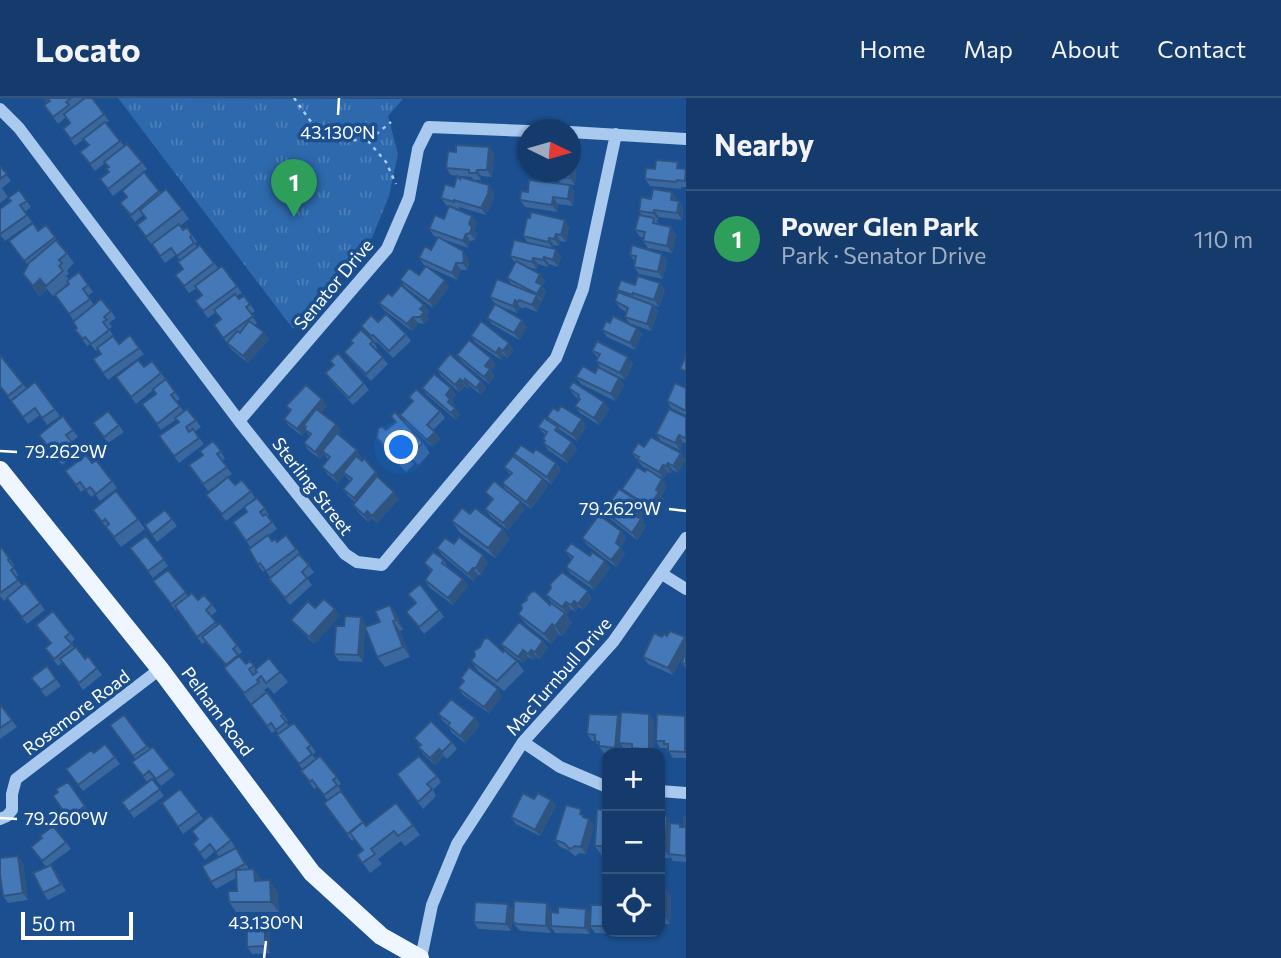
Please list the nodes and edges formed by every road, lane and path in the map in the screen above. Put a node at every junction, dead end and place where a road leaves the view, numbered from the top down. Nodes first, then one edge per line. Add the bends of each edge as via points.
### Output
1 (294, 98) edge
2 (0, 109) edge
3 (391, 122) dead end
4 (518, 131) edge
5 (581, 132) edge
6 (616, 134) junction
7 (686, 139) edge
8 (368, 141) junction
9 (396, 184) dead end
10 (239, 421) junction
11 (0, 470) edge
12 (686, 538) edge
13 (662, 574) junction
14 (686, 589) edge
15 (160, 669) junction
16 (523, 742) junction
17 (602, 784) edge
18 (665, 791) edge
19 (686, 793) edge
20 (0, 819) edge
21 (420, 958) edge

1 - 8 path via 314,126 341,139
2 - 10 street, Sterling Street via 19,128
3 - 8 path
4 - 10 street, Senator Drive via 429,128 418,149 409,198 387,249
5 - 6 street
6 - 7 street
6 - 10 street, Sterling Street via 583,289 556,358 382,565 357,562 345,554
8 - 9 path via 386,162
11 - 15 main road, Pelham Road
12 - 13 street, MacTurnbull Drive
13 - 14 street
13 - 16 street, MacTurnbull Drive via 613,642
15 - 20 street, Rosemore Road via 16,779 12,810
15 - 21 main road, Pelham Road via 312,873 381,936
16 - 17 street via 560,767
16 - 21 street, MacTurnbull Drive via 457,844 432,905
18 - 19 street

